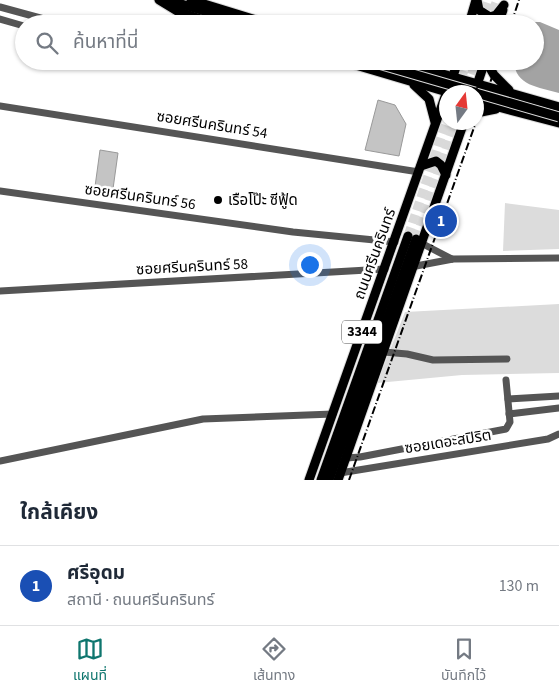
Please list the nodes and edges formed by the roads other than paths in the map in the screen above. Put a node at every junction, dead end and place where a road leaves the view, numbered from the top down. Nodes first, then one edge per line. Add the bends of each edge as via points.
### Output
1 (158, 0) edge
2 (168, 0) edge
3 (477, 0) edge
4 (190, 3) edge
5 (505, 3) edge
6 (0, 7) edge
7 (29, 15) edge
8 (189, 15) edge
9 (223, 15) edge
10 (235, 15) edge
11 (472, 15) edge
12 (488, 15) edge
13 (496, 15) edge
14 (501, 15) edge
15 (0, 19) edge
16 (15, 23) edge
17 (372, 70) edge
18 (402, 70) edge
19 (429, 70) edge
20 (455, 70) edge
21 (483, 70) edge
22 (492, 70) edge
23 (453, 77) junction
24 (407, 81) junction
25 (450, 85) edge
26 (457, 85) edge
27 (467, 85) edge
28 (478, 85) edge
29 (439, 91) edge
30 (484, 91) edge
31 (484, 93) edge
32 (513, 94) junction
33 (540, 102) junction
34 (484, 103) edge
35 (0, 106) edge
36 (559, 107) edge
37 (503, 108) junction
38 (484, 112) edge
39 (439, 114) edge
40 (537, 117) junction
41 (559, 117) edge
42 (559, 123) edge
43 (435, 125) junction
44 (461, 130) edge
45 (420, 169) junction
46 (446, 175) junction
47 (0, 191) edge
48 (416, 240) junction
49 (395, 242) junction
50 (559, 258) edge
51 (453, 259) junction
52 (416, 266) junction
53 (385, 269) junction
54 (0, 291) edge
55 (384, 352) junction
56 (508, 359) dead end
57 (506, 380) dead end
58 (559, 396) edge
59 (508, 399) junction
60 (559, 408) edge
61 (333, 414) junction
62 (509, 414) junction
63 (559, 434) edge
64 (346, 458) junction
65 (0, 461) edge
66 (339, 477) edge
67 (310, 480) edge
68 (321, 480) edge
69 (329, 480) edge

1 - 8 main road
2 - 4 main road
3 - 11 main road
3 - 12 main road via 479,10
4 - 9 main road
4 - 10 main road
5 - 13 main road
5 - 14 main road
6 - 7 street
15 - 16 street
17 - 24 main road
18 - 26 main road, bridge
19 - 23 main road
20 - 23 main road, ถนนศรีนครินทร์
21 - 28 main road
22 - 32 main road
23 - 25 main road, ถนนศรีนครินทร์
23 - 27 main road
24 - 29 main road
24 - 43 main road via 429,99
30 - 32 main road
31 - 41 main road, bridge
32 - 33 main road
33 - 36 main road
33 - 40 main road via 533,102 528,107 530,113
34 - 37 main road
35 - 45 street, ซอยศรีนครินทร์ 54
37 - 38 main road
37 - 40 main road
39 - 43 main road, ถนนศรีนครินทร์
40 - 42 main road
43 - 45 main road, ถนนศรีนครินทร์
44 - 46 main road, ถนนศรีนครินทร์
45 - 46 main road via 427,162 436,161
45 - 49 main road, ถนนศรีนครินทร์ / 3344
46 - 48 main road, ถนนศรีนครินทร์ / 3344 via 441,192
47 - 49 street, ซอยศรีนครินทร์ 56 via 293,232
48 - 51 street
48 - 52 main road, ถนนศรีนครินทร์ / 3344
48 - 68 main road, ถนนศรีนครินทร์ / 3344
48 - 69 main road, ถนนศรีนครินทร์ / 3344
49 - 53 main road, ถนนศรีนครินทร์ / 3344
50 - 51 street
51 - 52 street
52 - 55 main road, ถนนศรีนครินทร์ / 3344
53 - 54 street, ซอยศรีนครินทร์ 58
53 - 61 main road, ถนนศรีนครินทร์ / 3344
55 - 56 street via 433,360
55 - 64 main road, ถนนศรีนครินทร์ / 3344
57 - 59 street
58 - 59 street
59 - 62 street
60 - 62 street
61 - 65 street via 203,419
61 - 67 main road, ถนนศรีนครินทร์ / 3344
62 - 64 street via 509,426 501,432
63 - 66 street, ซอยเดอะสปิริต via 548,440
64 - 66 main road, ถนนศรีนครินทร์ / 3344

